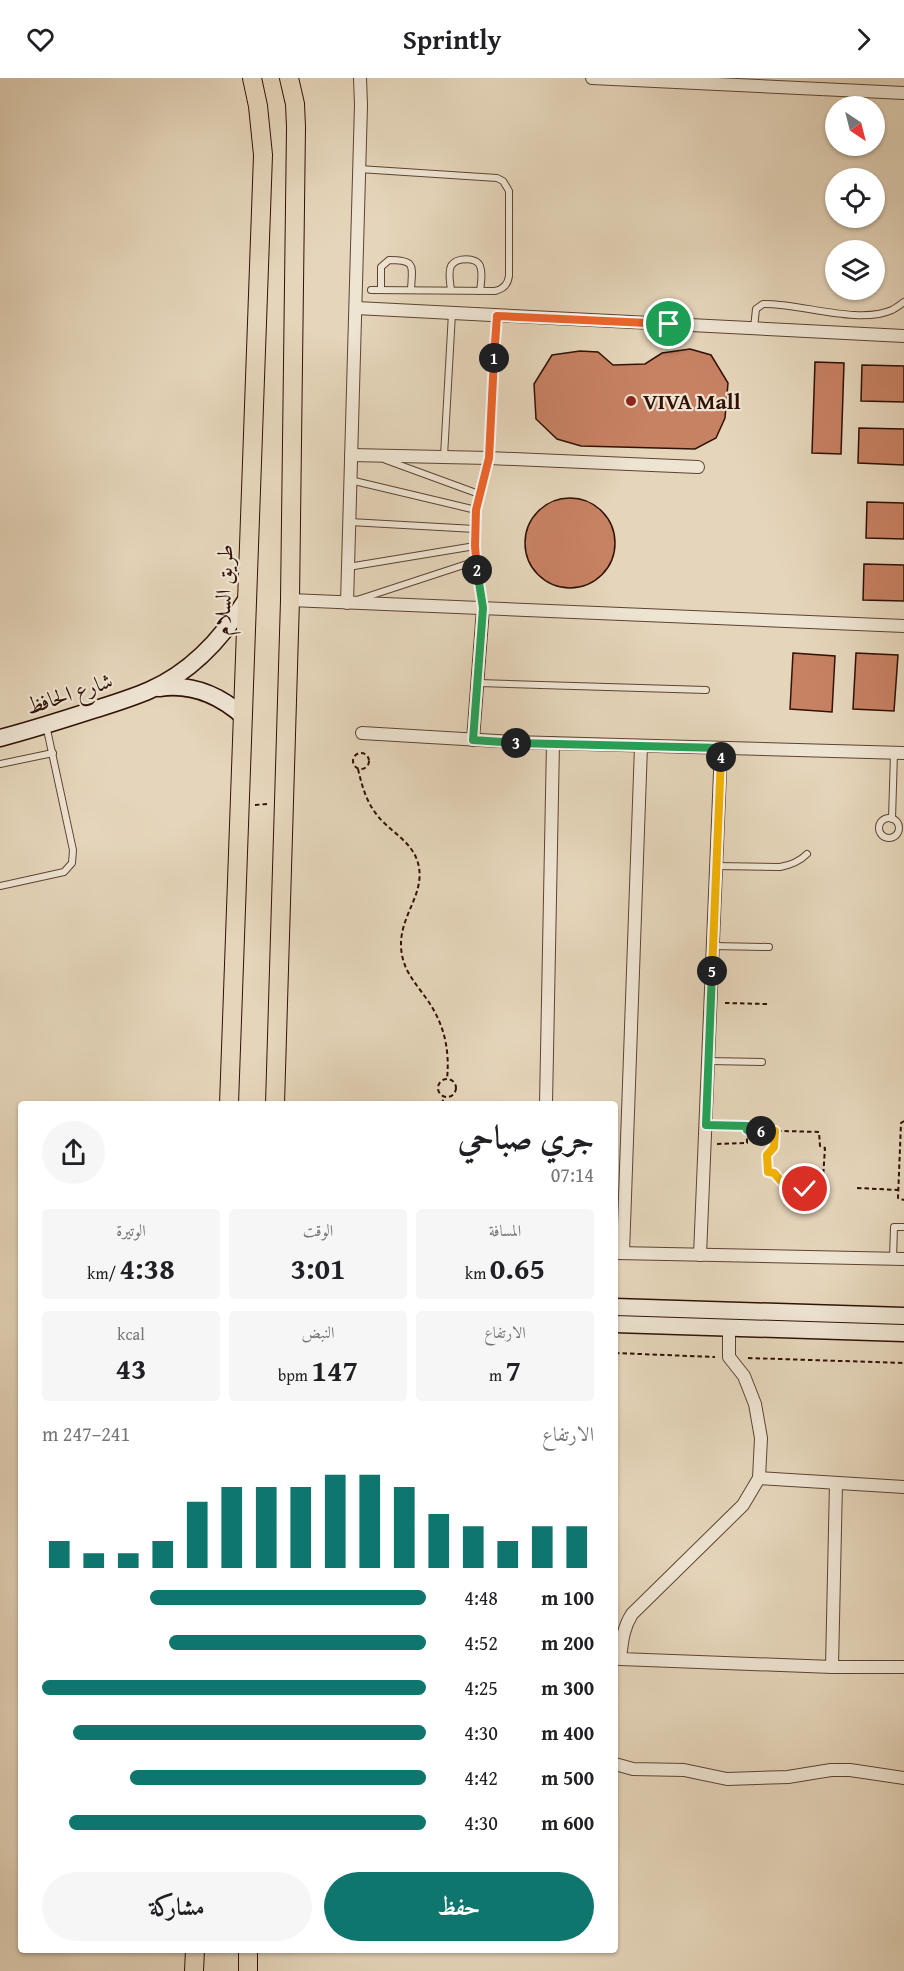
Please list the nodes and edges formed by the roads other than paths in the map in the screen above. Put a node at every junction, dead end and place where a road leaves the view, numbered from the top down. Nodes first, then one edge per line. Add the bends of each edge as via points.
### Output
1 (252, 78) edge
2 (289, 78) edge
3 (360, 78) edge
4 (592, 78) edge
5 (904, 93) edge
6 (359, 170) junction
7 (371, 290) dead end
8 (381, 290) junction
9 (411, 290) junction
10 (451, 290) junction
11 (480, 291) junction
12 (904, 302) edge
13 (356, 308) junction
14 (452, 313) junction
15 (497, 316) junction
16 (754, 328) junction
17 (904, 336) edge
18 (351, 455) junction
19 (374, 456) junction
20 (444, 457) junction
21 (489, 458) junction
22 (698, 467) dead end
23 (350, 480) junction
24 (479, 494) junction
25 (476, 510) junction
26 (349, 522) junction
27 (475, 529) junction
28 (475, 546) junction
29 (476, 561) junction
30 (348, 567) junction
31 (246, 600) junction
32 (290, 600) junction
33 (347, 603) junction
34 (483, 608) junction
35 (904, 626) edge
36 (478, 683) junction
37 (152, 689) junction
38 (706, 690) dead end
39 (243, 716) junction
40 (46, 725) junction
41 (362, 733) dead end
42 (0, 738) edge
43 (473, 740) junction
44 (553, 743) junction
45 (641, 746) junction
46 (721, 748) junction
47 (52, 753) junction
48 (899, 753) edge
49 (0, 764) edge
50 (892, 819) junction
51 (902, 826) edge
52 (807, 854) dead end
53 (716, 866) junction
54 (0, 886) edge
55 (713, 946) junction
56 (769, 947) dead end
57 (708, 1061) junction
58 (762, 1062) dead end
59 (230, 1101) edge
60 (275, 1101) edge
61 (546, 1101) edge
62 (904, 1227) edge
63 (619, 1253) edge
64 (700, 1255) junction
65 (899, 1259) edge
66 (618, 1307) edge
67 (904, 1316) edge
68 (618, 1324) edge
69 (729, 1328) junction
70 (904, 1333) edge
71 (759, 1478) junction
72 (836, 1483) junction
73 (904, 1487) edge
74 (618, 1659) edge
75 (832, 1667) junction
76 (904, 1667) edge
77 (618, 1765) edge
78 (904, 1778) edge
79 (195, 1953) edge
80 (248, 1953) edge
81 (194, 1971) edge
82 (248, 1971) edge

1 - 31 main road, طريق السلام via 263,155
2 - 32 main road via 296,128
3 - 6 street
4 - 5 street
6 - 11 lane via 492,177 503,181 509,191 508,280 499,290
6 - 13 street
7 - 8 lane
8 - 9 lane
8 - 9 lane via 381,267 389,260 404,260 412,268
9 - 10 lane
10 - 11 lane
10 - 11 lane via 452,264 473,260 481,268
12 - 16 lane via 892,310 869,314 763,304 756,309
13 - 14 street
13 - 18 street
14 - 15 street
14 - 20 lane
15 - 16 street
15 - 21 lane
16 - 17 street
18 - 19 street
18 - 23 street
19 - 20 street
19 - 24 lane
20 - 21 street
21 - 22 street
21 - 24 lane
23 - 25 lane
23 - 26 street
24 - 25 lane
25 - 27 lane
26 - 27 lane
26 - 30 street
27 - 28 lane
28 - 29 lane
28 - 30 lane
29 - 33 lane
29 - 34 lane
30 - 33 street
31 - 37 street, شارع الحافظ via 210,647 183,671
31 - 39 main road, طريق السلام
32 - 33 street
32 - 60 main road
33 - 34 street
34 - 35 street
34 - 36 street
36 - 38 lane
36 - 43 street
37 - 39 street, شارع الحافظ via 179,687 200,691 220,699
37 - 40 street, شارع الحافظ
39 - 59 main road, طريق السلام
40 - 42 street, شارع الحافظ
40 - 47 lane
41 - 43 street
43 - 44 street
44 - 45 street
44 - 61 street
45 - 46 street
45 - 63 street
46 - 48 street
46 - 53 street
47 - 49 lane
47 - 54 lane via 73,850 72,863 64,872
48 - 50 lane
50 - 51 lane
50 - 51 lane via 881,822 880,833 886,838 896,835
52 - 53 lane via 790,866
53 - 55 street
55 - 56 lane
55 - 57 street
57 - 58 lane
57 - 64 street
62 - 65 lane via 894,1228
63 - 64 street
64 - 65 street
66 - 67 street
68 - 69 street
69 - 70 street
69 - 71 street via 729,1358 744,1376 755,1404 761,1438
71 - 72 street
71 - 74 street via 743,1504 632,1614 626,1623
72 - 73 street
72 - 75 street
74 - 75 street
75 - 76 street
77 - 78 street via 684,1770 727,1779 788,1778 831,1770
79 - 81 main road
80 - 82 main road

